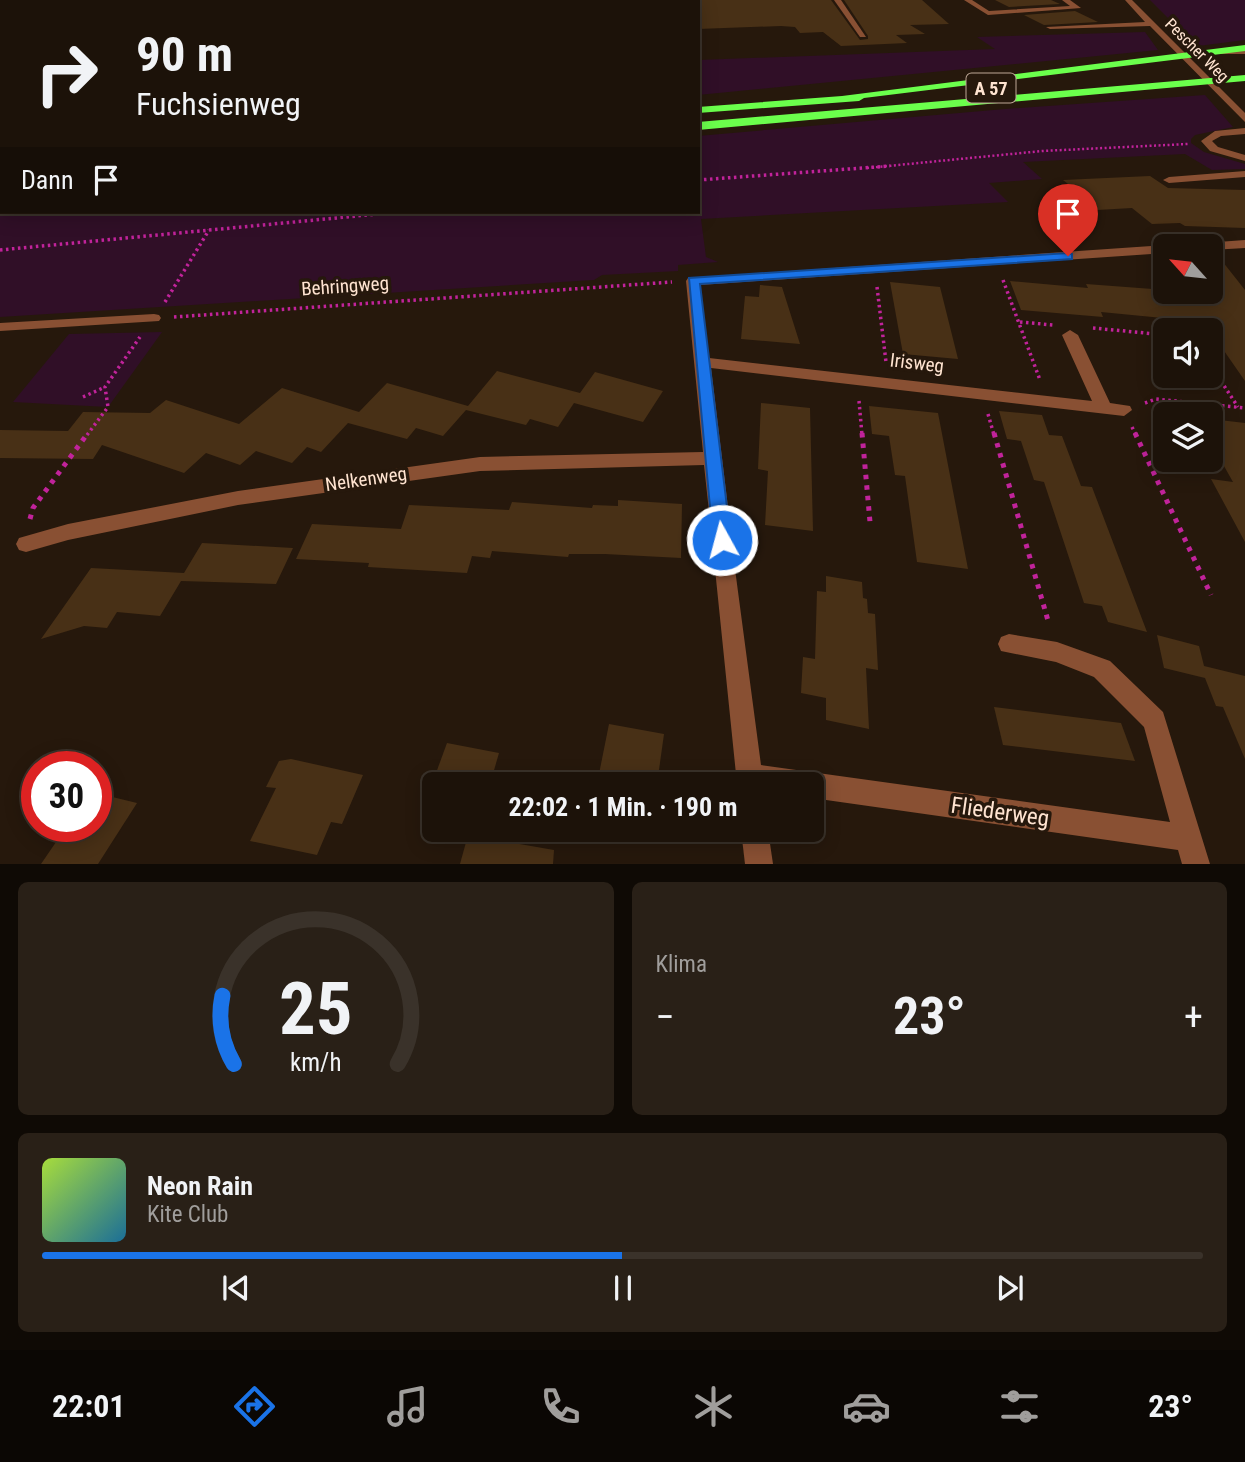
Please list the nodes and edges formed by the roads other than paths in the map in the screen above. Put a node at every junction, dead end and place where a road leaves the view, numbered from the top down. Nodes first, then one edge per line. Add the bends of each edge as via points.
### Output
1 (837, 0) edge
2 (967, 0) edge
3 (1066, 0) edge
4 (1128, 0) edge
5 (1151, 24) junction
6 (1050, 27) dead end
7 (863, 34) dead end
8 (1245, 50) edge
9 (1244, 71) edge
10 (1245, 88) edge
11 (1012, 99) junction
12 (804, 102) junction
13 (700, 110) edge
14 (1245, 119) edge
15 (700, 126) edge
16 (1245, 131) edge
17 (1245, 158) edge
18 (1245, 174) edge
19 (1169, 180) dead end
20 (1245, 244) edge
21 (1223, 246) edge
22 (1153, 250) edge
23 (158, 312) road end
24 (0, 327) edge
25 (1070, 335) dead end
26 (704, 362) junction
27 (1104, 408) junction
28 (1124, 410) road end
29 (712, 458) junction
30 (722, 540) dead end
31 (26, 544) road end
32 (725, 569) dead end
33 (1009, 644) dead end
34 (749, 772) edge
35 (824, 787) edge
36 (756, 842) edge
37 (1192, 851) edge
38 (759, 863) edge

1 - 7 street
2 - 3 street via 988,13 1077,8
4 - 5 street, Pescher Weg
5 - 6 street
5 - 14 street, Pescher Weg
8 - 12 highway
9 - 11 highway, A 57 via 1187,83
9 - 12 highway, A 57
10 - 11 highway
11 - 15 highway, A 57
12 - 13 highway, A 57
16 - 17 street via 1215,135 1206,143
18 - 19 street
20 - 21 street
22 - 26 street via 694,281
23 - 24 street
25 - 27 street
26 - 27 street, Irisweg
26 - 29 street
27 - 28 street, Irisweg
29 - 30 street
29 - 31 street, Nelkenweg via 480,464 238,498
32 - 34 street
33 - 37 street, Fliederweg via 1058,652 1102,669 1154,720
35 - 37 street, Fliederweg
36 - 38 street

